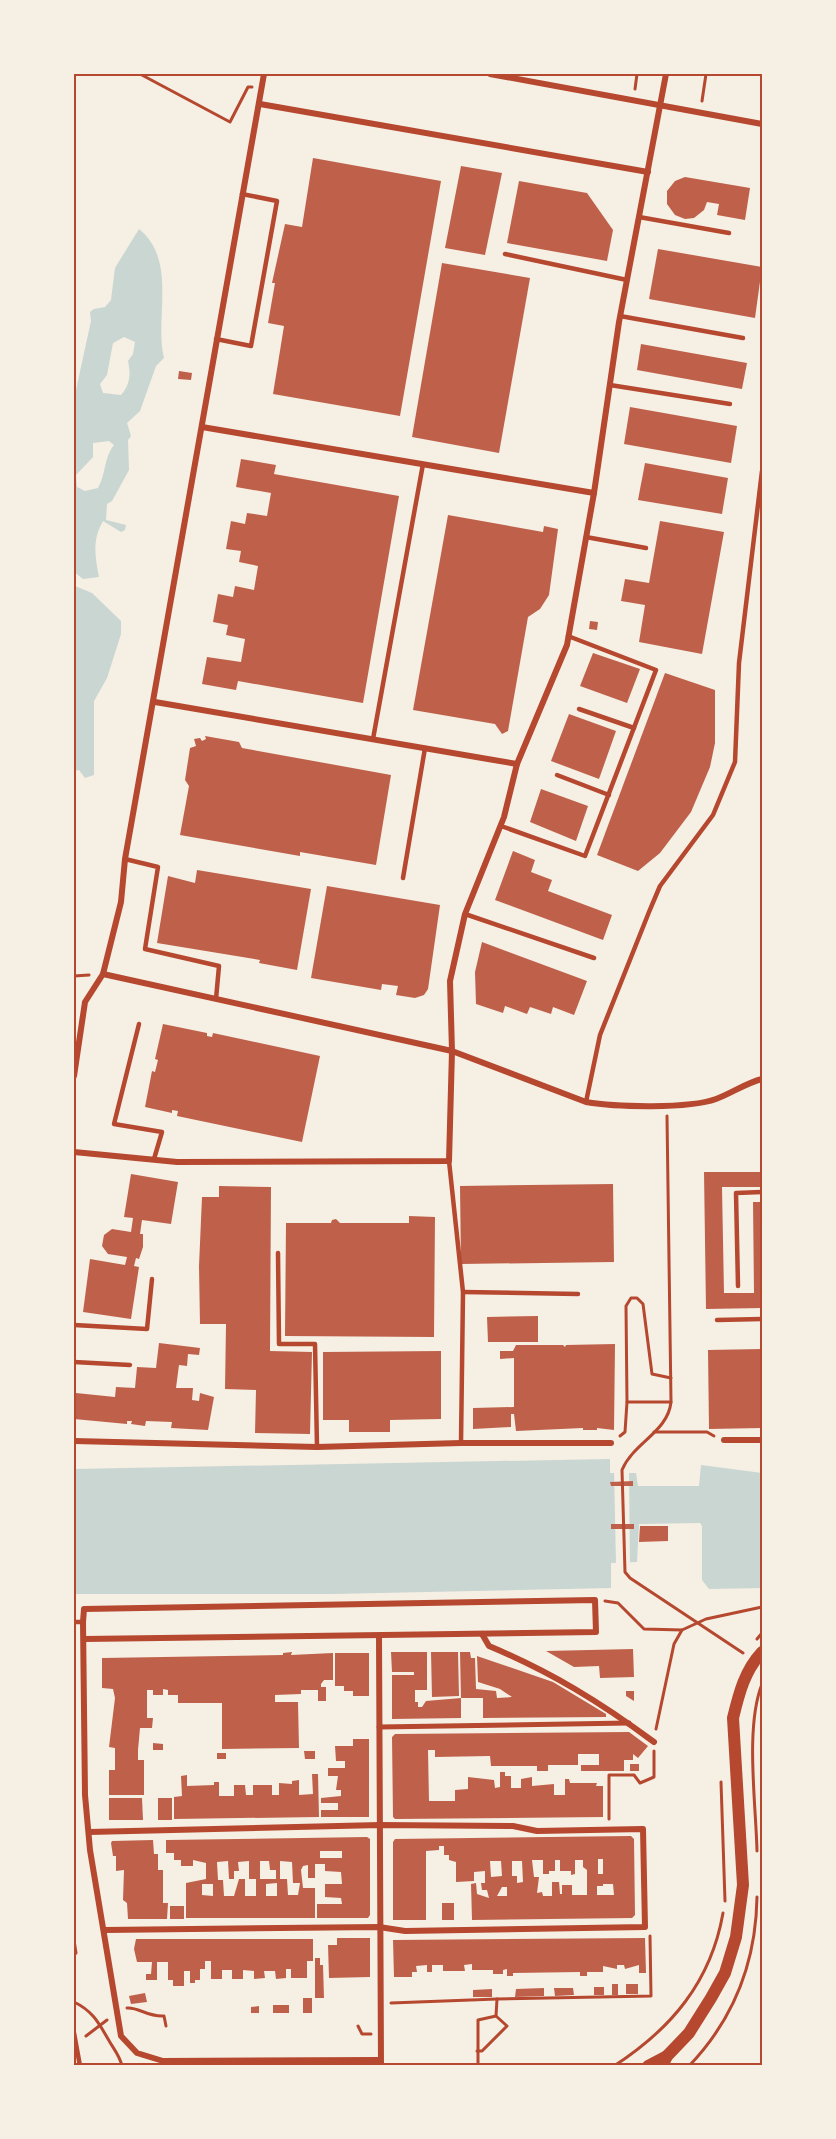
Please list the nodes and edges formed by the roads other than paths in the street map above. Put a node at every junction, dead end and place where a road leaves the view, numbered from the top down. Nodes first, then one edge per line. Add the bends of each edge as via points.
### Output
1 (264, 74) edge
2 (490, 74) edge
3 (666, 74) edge
4 (260, 104) junction
5 (660, 104) junction
6 (762, 124) edge
7 (648, 172) junction
8 (242, 194) junction
9 (639, 217) junction
10 (729, 233) dead end
11 (505, 254) dead end
12 (627, 280) junction
13 (620, 316) junction
14 (743, 338) dead end
15 (216, 339) junction
16 (610, 385) junction
17 (730, 404) dead end
18 (202, 427) junction
19 (423, 464) junction
20 (762, 471) edge
21 (594, 493) junction
22 (586, 537) junction
23 (646, 548) dead end
24 (568, 636) junction
25 (155, 702) junction
26 (579, 709) dead end
27 (634, 728) junction
28 (373, 739) junction
29 (425, 748) junction
30 (517, 764) junction
31 (557, 775) dead end
32 (609, 795) junction
33 (501, 826) junction
34 (125, 859) junction
35 (403, 878) dead end
36 (465, 914) junction
37 (594, 958) dead end
38 (103, 974) junction
39 (216, 999) junction
40 (139, 1024) dead end
41 (452, 1051) junction
42 (74, 1076) edge
43 (762, 1078) edge
44 (586, 1102) junction
45 (74, 1152) edge
46 (154, 1159) junction
47 (449, 1161) junction
48 (762, 1192) edge
49 (278, 1253) dead end
50 (152, 1279) dead end
51 (738, 1286) dead end
52 (463, 1292) junction
53 (578, 1294) dead end
54 (762, 1319) edge
55 (717, 1320) dead end
56 (74, 1325) edge
57 (74, 1362) edge
58 (130, 1365) dead end
59 (724, 1440) dead end
60 (762, 1440) edge
61 (74, 1441) edge
62 (461, 1443) junction
63 (611, 1443) road end
64 (317, 1448) junction
65 (74, 1622) edge
66 (83, 1622) junction
67 (482, 1634) junction
68 (379, 1636) junction
69 (84, 1639) junction
70 (762, 1652) edge
71 (629, 1724) junction
72 (379, 1727) junction
73 (654, 1742) road end
74 (380, 1825) junction
75 (89, 1832) junction
76 (379, 1927) junction
77 (105, 1930) junction
78 (74, 2033) edge
79 (668, 2062) edge
80 (380, 2063) edge
81 (74, 2065) edge
82 (80, 2065) edge
83 (648, 2066) edge

1 - 4 street
2 - 5 street
3 - 5 street
4 - 7 street
4 - 8 street
5 - 6 street
5 - 7 street
7 - 9 street
8 - 15 street
8 - 15 lane via 277,201 251,346
9 - 10 lane
9 - 12 street
11 - 12 lane
12 - 13 street
13 - 14 lane
13 - 16 street
15 - 18 street
16 - 17 lane
16 - 21 street
18 - 19 street
18 - 25 street
19 - 21 street
19 - 28 lane
20 - 44 lane via 739,663 735,762 713,815 660,886 644,921 600,1035
21 - 22 street
22 - 23 lane
22 - 24 street
24 - 27 lane via 657,670
24 - 30 street
25 - 28 street
25 - 34 street
26 - 27 lane
27 - 32 lane
28 - 29 street
29 - 30 street
29 - 35 lane
30 - 33 street
31 - 32 lane
32 - 33 lane via 585,856
33 - 36 street
34 - 38 street via 121,902
34 - 39 lane via 158,867 145,949 219,966
36 - 37 lane
36 - 41 street via 450,981
38 - 39 street
38 - 42 street via 85,1002
39 - 41 street
40 - 46 lane via 114,1124 162,1132
41 - 44 street
41 - 47 street
43 - 44 street via 714,1100 608,1106
45 - 46 street
46 - 47 street
47 - 52 lane
48 - 51 lane via 736,1193
49 - 64 lane via 279,1344 315,1344
50 - 56 lane via 147,1329
52 - 53 lane
52 - 62 lane
54 - 55 lane
57 - 58 lane
59 - 60 street
61 - 64 street
62 - 63 street
62 - 64 street
65 - 66 lane
66 - 67 street via 84,1609 595,1600 596,1632
66 - 69 street
67 - 68 street
67 - 71 street via 489,1646 568,1684 609,1707
68 - 69 street
68 - 72 street
69 - 75 street via 85,1796
70 - 79 main road via 739,1693 733,1718 743,1885 736,1937 711,1998
71 - 72 street
71 - 73 street
72 - 74 street
74 - 75 street
74 - 76 street
74 - 76 street via 513,1826 537,1831 643,1829 645,1927 405,1931
75 - 77 street
76 - 77 street
76 - 80 street
77 - 80 street via 121,2036 137,2053 163,2061
78 - 82 lane
79 - 83 main road
81 - 82 lane

